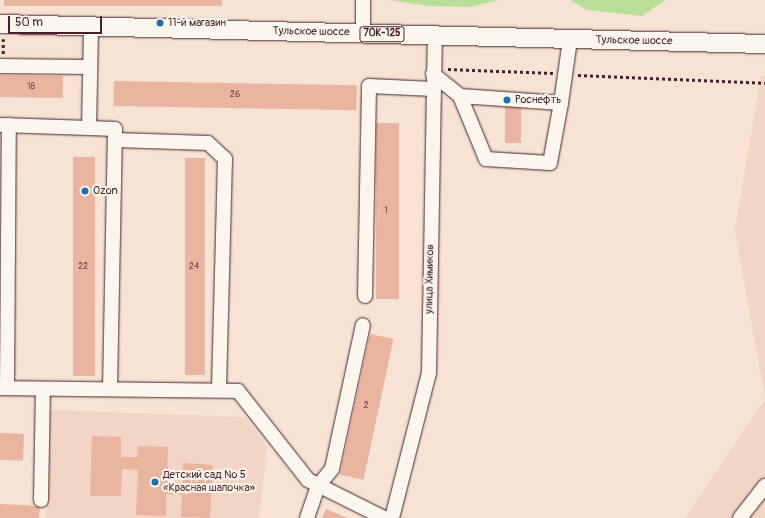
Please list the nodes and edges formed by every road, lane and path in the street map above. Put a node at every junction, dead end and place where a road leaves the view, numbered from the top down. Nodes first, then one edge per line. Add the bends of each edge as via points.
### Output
1 (363, 0) edge
2 (0, 24) edge
3 (91, 27) junction
4 (363, 33) junction
5 (435, 36) junction
6 (570, 40) junction
7 (765, 44) edge
8 (0, 66) edge
9 (90, 67) junction
10 (433, 71) junction
11 (565, 73) junction
12 (765, 83) edge
13 (433, 89) junction
14 (460, 96) junction
15 (561, 103) junction
16 (5, 125) edge
17 (88, 128) junction
18 (115, 140) junction
19 (365, 296) dead end
20 (363, 325) dead end
21 (3, 388) edge
22 (43, 389) junction
23 (110, 389) junction
24 (219, 390) junction
25 (318, 486) junction
26 (765, 486) edge
27 (42, 500) dead end
28 (307, 518) edge
29 (384, 518) edge
30 (392, 518) edge
31 (740, 518) edge

1 - 4 street
2 - 3 main road, Тульское шоссе / 70К-125
3 - 4 main road, Тульское шоссе / 70К-125
3 - 9 street
4 - 5 main road, Тульское шоссе / 70К-125
5 - 6 main road, Тульское шоссе / 70К-125
5 - 10 street, улица Химиков
6 - 7 main road, Тульское шоссе / 70К-125
6 - 11 street
8 - 9 street
9 - 17 street
10 - 11 path
10 - 13 street, улица Химиков
10 - 14 street
11 - 12 path via 592,77
11 - 15 street
13 - 19 street via 369,86
13 - 30 street, улица Химиков via 429,373
14 - 15 street
14 - 15 street via 486,159 550,163
16 - 17 street
16 - 21 street
17 - 18 street via 115,129
18 - 23 street
18 - 24 street via 208,143 225,159
20 - 25 street via 332,469
21 - 22 street
22 - 23 street
22 - 27 street
23 - 24 street
24 - 25 street via 238,391 308,480
25 - 28 street
25 - 29 street
26 - 31 street

